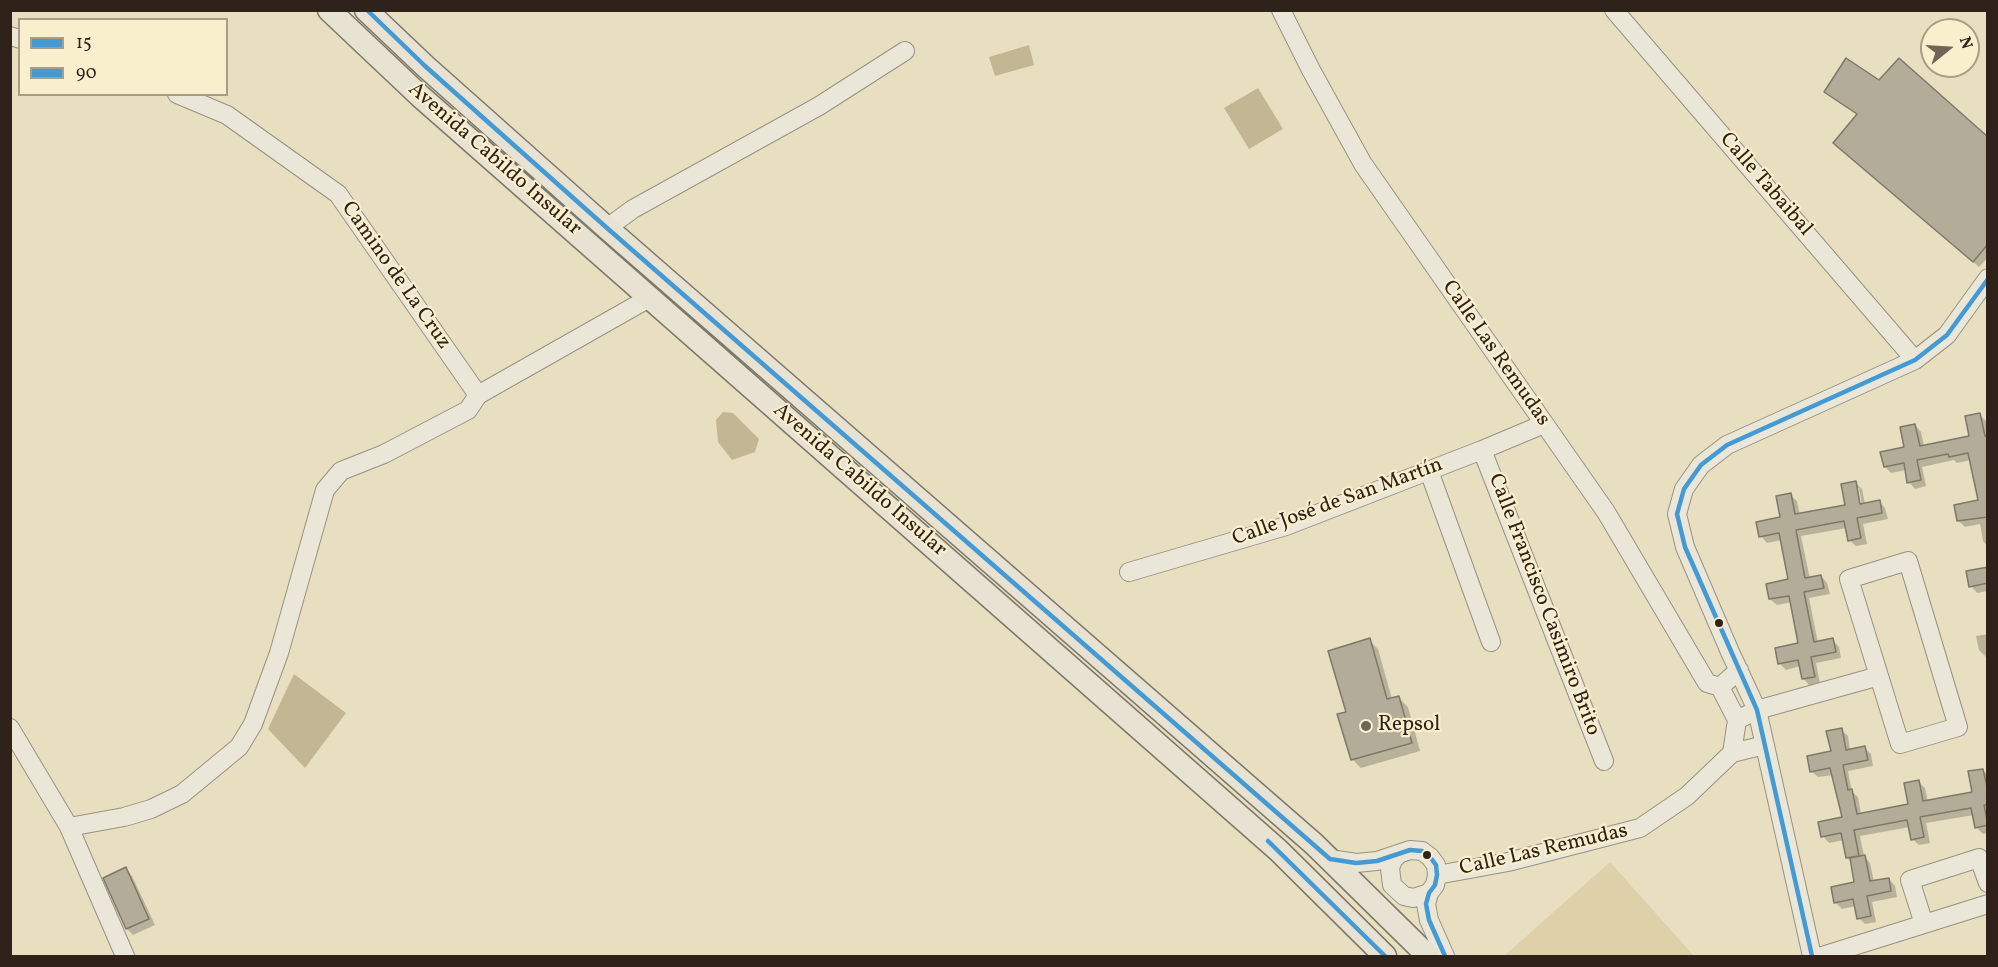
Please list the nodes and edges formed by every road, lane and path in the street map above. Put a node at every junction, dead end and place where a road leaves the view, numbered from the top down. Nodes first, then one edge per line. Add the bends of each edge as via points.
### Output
1 (329, 10) edge
2 (366, 10) edge
3 (1281, 10) edge
4 (1614, 10) edge
5 (905, 51) dead end
6 (182, 96) edge
7 (607, 228) junction
8 (1988, 278) edge
9 (651, 297) junction
10 (1915, 360) junction
11 (478, 395) junction
12 (1544, 424) junction
13 (1482, 450) junction
14 (1430, 471) junction
15 (1129, 572) dead end
16 (1491, 642) dead end
17 (1738, 670) junction
18 (1879, 676) junction
19 (1720, 687) junction
20 (1758, 710) junction
21 (1737, 720) junction
22 (10, 728) edge
23 (1765, 745) junction
24 (1732, 753) junction
25 (1604, 760) dead end
26 (69, 827) junction
27 (1399, 854) junction
28 (1330, 859) junction
29 (1437, 875) junction
30 (1988, 884) edge
31 (1429, 892) junction
32 (1988, 903) edge
33 (1924, 924) junction
34 (125, 957) edge
35 (1385, 957) edge
36 (1428, 957) edge
37 (1445, 957) edge
38 (1812, 957) edge
39 (1821, 957) edge

1 - 9 main road, Avenida Cabildo Insular via 420,96
2 - 7 main road, Avenida Cabildo Insular
3 - 12 street, Calle Las Remudas via 1363,164
4 - 10 street, Calle Tabaibal
5 - 7 street via 819,106
6 - 11 street, Camino de La Cruz via 227,115 338,195
7 - 28 main road, Avenida Cabildo Insular
8 - 10 street via 1947,335
9 - 11 street
9 - 35 main road, Avenida Cabildo Insular via 1278,850
10 - 17 street via 1727,445 1701,465 1684,489 1677,514 1685,547
11 - 26 street via 468,410 384,454 341,471 325,490 279,652 253,724 239,747 182,794 151,809
12 - 13 street, Calle José de San Martín
12 - 19 street, Calle Las Remudas via 1606,512 1707,683
13 - 14 street, Calle José de San Martín
13 - 25 street, Calle Francisco Casimiro Brito
14 - 15 street, Calle José de San Martín via 1286,526
14 - 16 street
17 - 19 street
17 - 20 street
18 - 18 street via 1900,744 1958,727 1908,561 1849,579
18 - 20 street
19 - 21 street, Calle Las Remudas
20 - 21 street
20 - 23 street
21 - 24 street
22 - 26 street
23 - 24 street
23 - 38 street
24 - 29 street, Calle Las Remudas via 1687,796 1640,828 1508,862
26 - 34 street
27 - 28 street via 1377,861
27 - 29 street via 1422,851 1436,865
27 - 31 street via 1390,868 1392,885 1404,896 1413,898
28 - 36 main road, Avenida Cabildo Insular
29 - 31 street
30 - 33 street via 1979,858 1910,880
31 - 37 street via 1429,920
32 - 33 street
33 - 39 street

